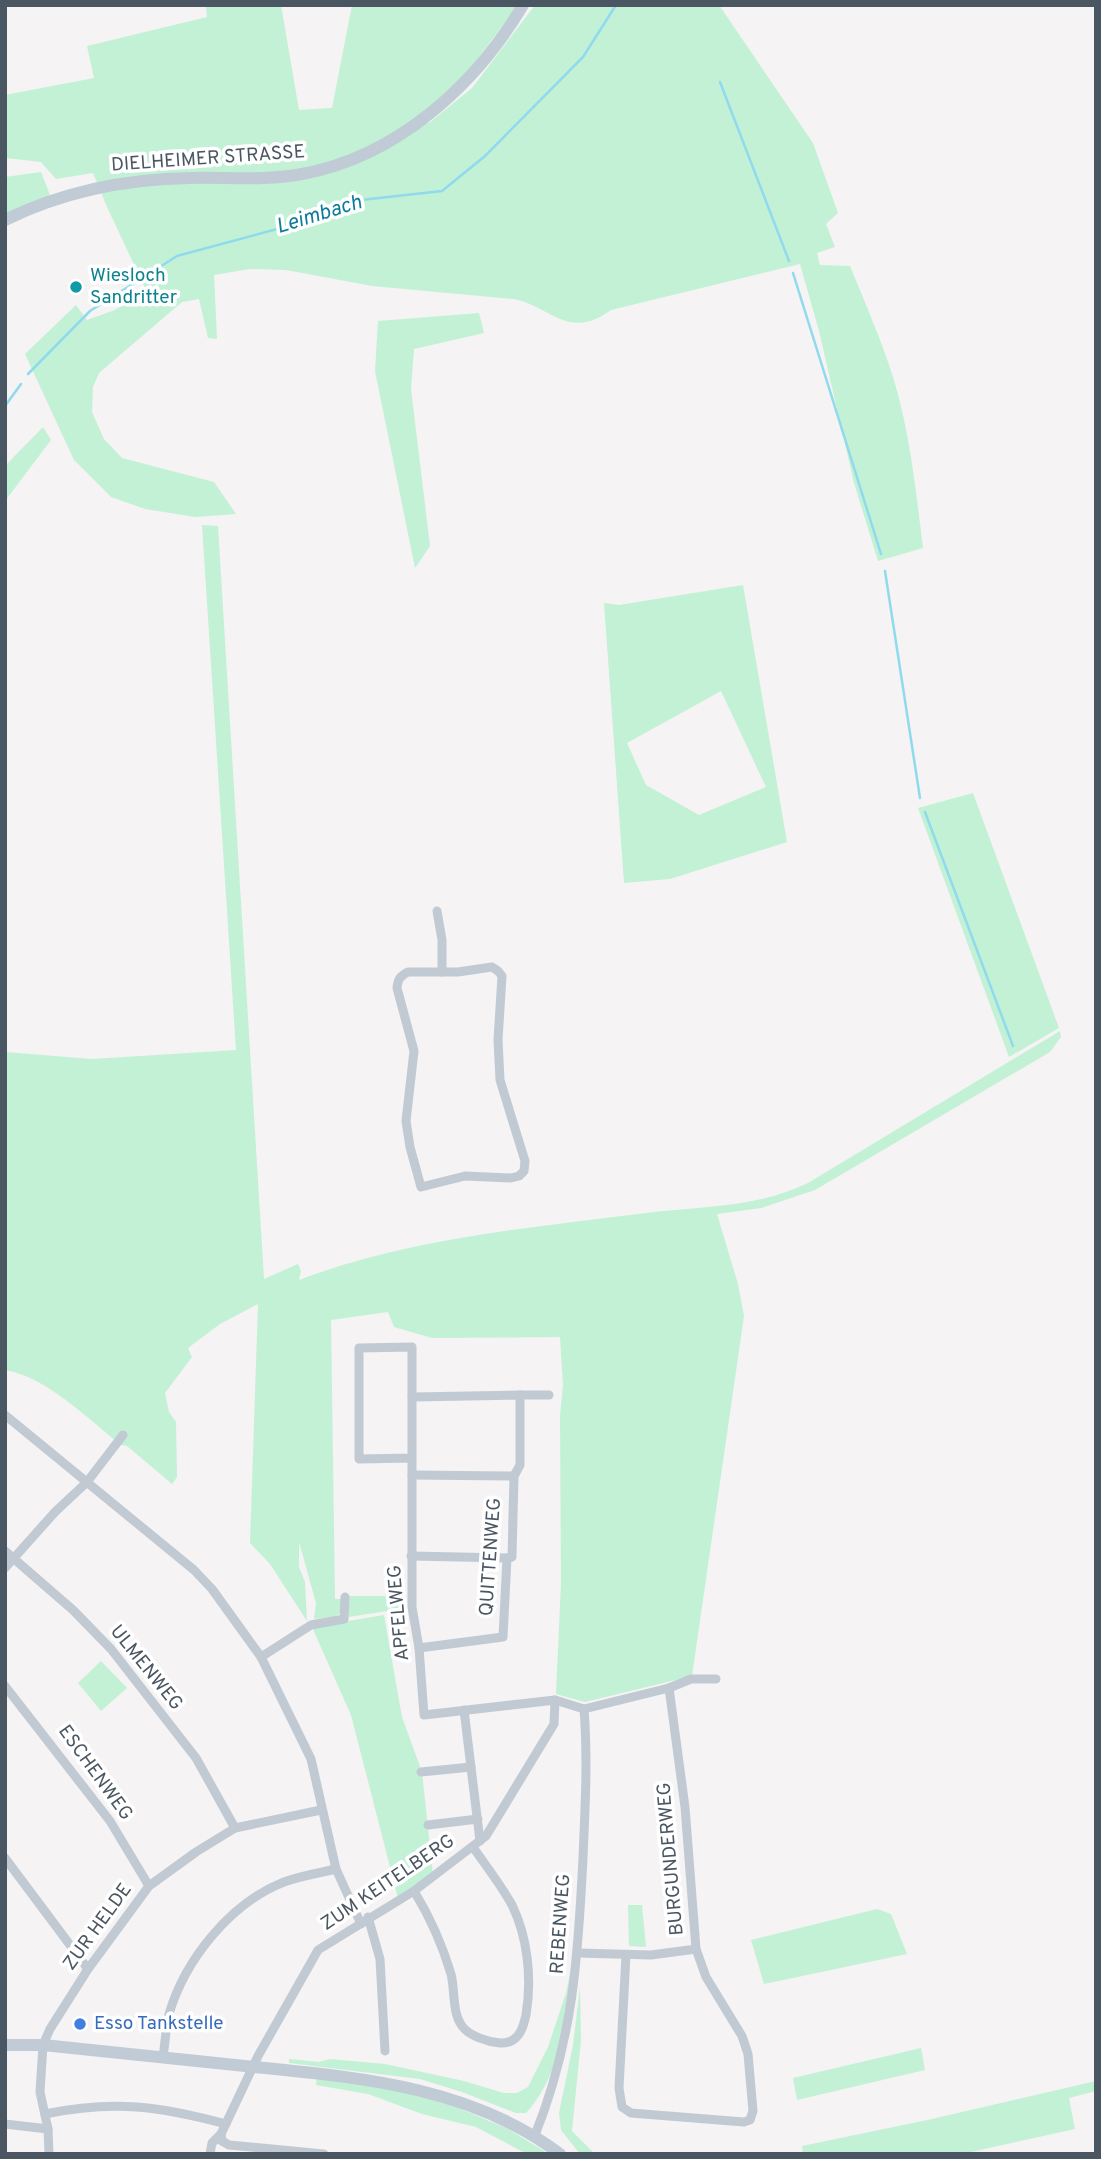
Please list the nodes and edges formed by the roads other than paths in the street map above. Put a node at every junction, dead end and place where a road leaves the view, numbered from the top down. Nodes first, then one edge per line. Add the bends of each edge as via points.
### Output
1 (523, 5) edge
2 (5, 220) edge
3 (437, 911) dead end
4 (442, 972) junction
5 (520, 1395) junction
6 (549, 1395) dead end
7 (412, 1397) junction
8 (5, 1415) edge
9 (123, 1435) dead end
10 (412, 1458) junction
11 (412, 1475) junction
12 (514, 1476) junction
13 (87, 1482) junction
14 (9, 1554) edge
15 (411, 1556) junction
16 (507, 1558) junction
17 (5, 1568) edge
18 (345, 1597) dead end
19 (419, 1648) junction
20 (261, 1657) junction
21 (716, 1679) dead end
22 (5, 1686) edge
23 (670, 1688) junction
24 (555, 1700) junction
25 (584, 1709) junction
26 (464, 1710) junction
27 (471, 1767) junction
28 (421, 1772) dead end
29 (321, 1810) junction
30 (478, 1819) junction
31 (428, 1825) dead end
32 (235, 1828) junction
33 (476, 1844) junction
34 (5, 1858) edge
35 (336, 1869) junction
36 (149, 1886) junction
37 (414, 1891) junction
38 (365, 1921) junction
39 (696, 1949) junction
40 (577, 1953) junction
41 (626, 1955) junction
42 (88, 1969) junction
43 (5, 2045) edge
44 (43, 2045) junction
45 (385, 2051) dead end
46 (163, 2057) junction
47 (253, 2067) junction
48 (45, 2114) junction
49 (5, 2124) edge
50 (48, 2129) junction
51 (223, 2129) junction
52 (535, 2135) junction
53 (296, 2152) edge
54 (49, 2154) edge
55 (210, 2154) edge
56 (324, 2154) edge
57 (559, 2154) edge

1 - 2 main road, DIELHEIMER STRASSE via 485,61 448,100 389,142 346,161 302,174 121,182 62,196
3 - 4 street
4 - 4 street via 492,967 502,976 500,1080 525,1161 519,1176 465,1176 421,1187 406,1121 414,1051 397,988 408,972
5 - 6 street
5 - 7 street
5 - 12 street, QUITTENWEG via 520,1465
7 - 10 street, APFELWEG
7 - 10 street, APFELWEG via 412,1347 359,1348 359,1459
8 - 13 street
9 - 13 street
10 - 11 street, APFELWEG
11 - 12 street
11 - 15 street, APFELWEG
12 - 16 street, QUITTENWEG via 512,1558
13 - 14 street
13 - 20 street via 194,1570
14 - 17 street
14 - 32 street, ULMENWEG via 73,1610 118,1658 196,1758
15 - 16 street
15 - 19 street, APFELWEG via 412,1608
16 - 19 street, QUITTENWEG via 503,1637
18 - 20 street via 344,1619 312,1625
19 - 26 street, APFELWEG via 424,1715
20 - 29 street via 311,1759
21 - 23 street via 691,1679
22 - 36 street, ESCHENWEG via 110,1821
23 - 25 street
23 - 39 street, BURGUNDERWEG
24 - 25 street, APFELWEG
24 - 26 street, APFELWEG
24 - 33 street, ZUM KEITELBERG via 554,1724
25 - 40 street, REBENWEG via 588,1756
26 - 27 street
27 - 28 street
27 - 30 street
29 - 32 street, ZUR HELDE
29 - 35 street
30 - 31 street
30 - 33 street
32 - 36 street, ZUR HELDE
33 - 37 street, ZUM KEITELBERG
33 - 37 street via 521,1928 530,1974 522,2031 512,2041 502,2043 474,2035 459,2022 452,1977 430,1917
34 - 42 street
35 - 38 street
35 - 46 street via 284,1882 253,1898 226,1920 194,1959 170,2014
36 - 42 street, ZUR HELDE
37 - 38 street, ZUM KEITELBERG
38 - 45 street via 380,1959
38 - 47 street, ZUM KEITELBERG via 318,1950
39 - 41 street, BURGUNDERWEG
39 - 41 street via 706,1977 748,2053 753,2110 750,2120 744,2122 631,2113 622,2107
40 - 41 street, BURGUNDERWEG
40 - 52 street, REBENWEG via 562,2057
42 - 44 street, ZUR HELDE
43 - 44 main road
44 - 46 main road
44 - 48 street via 40,2092
46 - 47 main road
47 - 51 street, ZUM KEITELBERG
47 - 52 main road via 413,2088
48 - 50 street
48 - 51 street via 130,2105 166,2109
49 - 50 street
50 - 54 street
51 - 53 street via 222,2141 229,2145
51 - 55 street, ZUM KEITELBERG
52 - 57 main road
53 - 56 street

